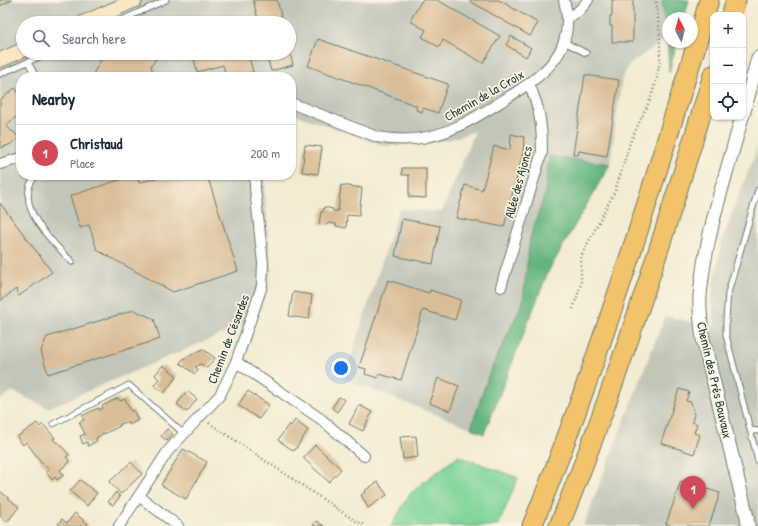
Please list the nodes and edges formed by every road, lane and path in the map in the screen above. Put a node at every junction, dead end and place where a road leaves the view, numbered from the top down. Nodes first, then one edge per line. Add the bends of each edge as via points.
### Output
1 (135, 0) edge
2 (166, 0) edge
3 (564, 0) edge
4 (588, 0) edge
5 (656, 0) edge
6 (709, 0) edge
7 (736, 0) edge
8 (732, 12) edge
9 (99, 16) edge
10 (131, 16) edge
11 (567, 16) junction
12 (564, 42) junction
13 (586, 53) dead end
14 (16, 57) edge
15 (758, 58) edge
16 (0, 60) edge
17 (19, 60) edge
18 (27, 60) edge
19 (33, 72) edge
20 (0, 74) edge
21 (529, 84) junction
22 (710, 84) edge
23 (746, 104) edge
24 (296, 105) edge
25 (742, 120) edge
26 (16, 159) edge
27 (0, 164) edge
28 (33, 180) edge
29 (254, 180) edge
30 (758, 190) edge
31 (72, 262) dead end
32 (501, 287) dead end
33 (573, 309) dead end
34 (236, 362) junction
35 (200, 417) junction
36 (53, 424) dead end
37 (750, 430) junction
38 (758, 431) edge
39 (184, 434) junction
40 (364, 456) dead end
41 (758, 461) edge
42 (139, 496) junction
43 (119, 526) edge
44 (178, 526) edge
45 (366, 526) edge
46 (532, 526) edge
47 (559, 526) edge
48 (748, 526) edge

1 - 9 main road
2 - 10 lane
3 - 11 street, Chemin de la Croix
4 - 11 street via 578,12
5 - 33 path via 660,36 657,78 650,100 631,140 615,191 581,256 581,284
6 - 46 highway via 642,221 597,352
7 - 8 highway
11 - 12 street, Chemin de la Croix
12 - 13 lane
12 - 21 street, Chemin de la Croix via 552,64
14 - 16 main road
15 - 23 street, Chemin des Prés Bouvaux
17 - 20 lane
18 - 19 lane
21 - 24 street, Chemin de la Croix via 456,128 410,140 377,137
21 - 32 street, Allée des Ajoncs via 537,101 540,116 542,152
22 - 47 highway via 666,228 616,374
25 - 48 street, Chemin des Prés Bouvaux via 710,232 700,297 700,316 703,339
26 - 27 street
28 - 31 lane via 28,197 39,226
29 - 34 street, Chemin de Césardes via 263,264 262,286
30 - 37 lane via 728,294 726,320 726,335
34 - 35 street, Chemin de Césardes via 220,395
34 - 40 street via 321,419
35 - 39 street, Chemin de Césardes
35 - 45 path
36 - 39 lane via 129,385
37 - 38 lane
37 - 41 lane
39 - 42 street, Chemin de Césardes via 168,451
42 - 43 street, Chemin de Césardes
42 - 44 street

